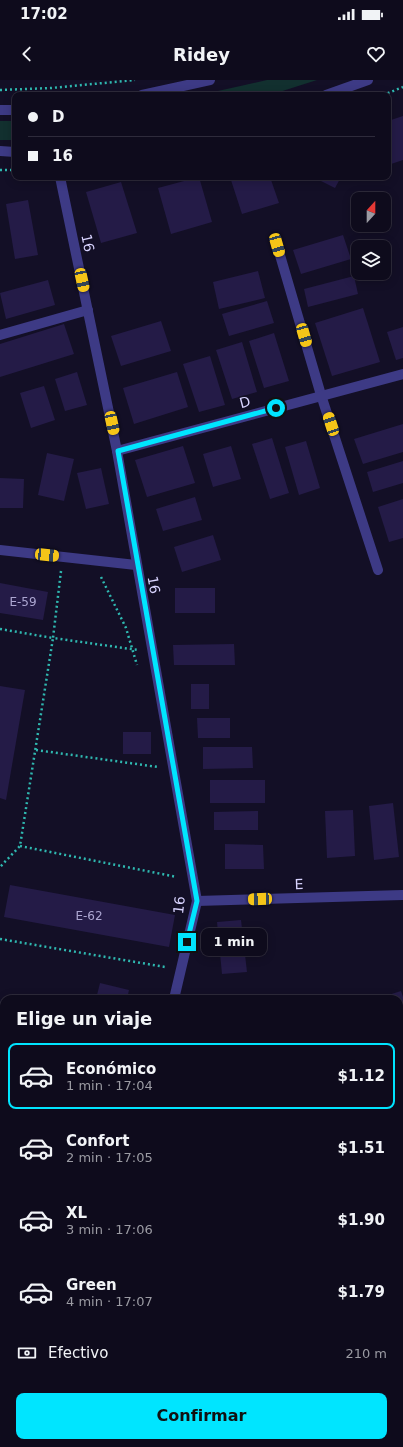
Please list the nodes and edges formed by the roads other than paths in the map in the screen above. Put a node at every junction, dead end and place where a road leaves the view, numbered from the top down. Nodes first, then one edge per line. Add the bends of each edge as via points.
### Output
1 (210, 80) edge
2 (368, 80) edge
3 (156, 92) edge
4 (334, 92) edge
5 (0, 110) edge
6 (12, 110) edge
7 (0, 152) edge
8 (12, 152) edge
9 (61, 180) edge
10 (277, 245) dead end
11 (88, 310) junction
12 (0, 335) edge
13 (403, 374) edge
14 (322, 396) junction
15 (118, 451) junction
16 (0, 550) edge
17 (136, 565) junction
18 (378, 570) dead end
19 (403, 895) edge
20 (197, 901) junction
21 (175, 995) edge

1 - 3 street
2 - 4 street
5 - 6 street
7 - 8 street
9 - 11 street, 16
10 - 14 street
11 - 12 street
11 - 15 street, 16
13 - 14 street, D
14 - 15 street, D
14 - 18 street
15 - 17 street, 16
16 - 17 street
17 - 20 street, 16
19 - 20 street, E
20 - 21 street, 16

